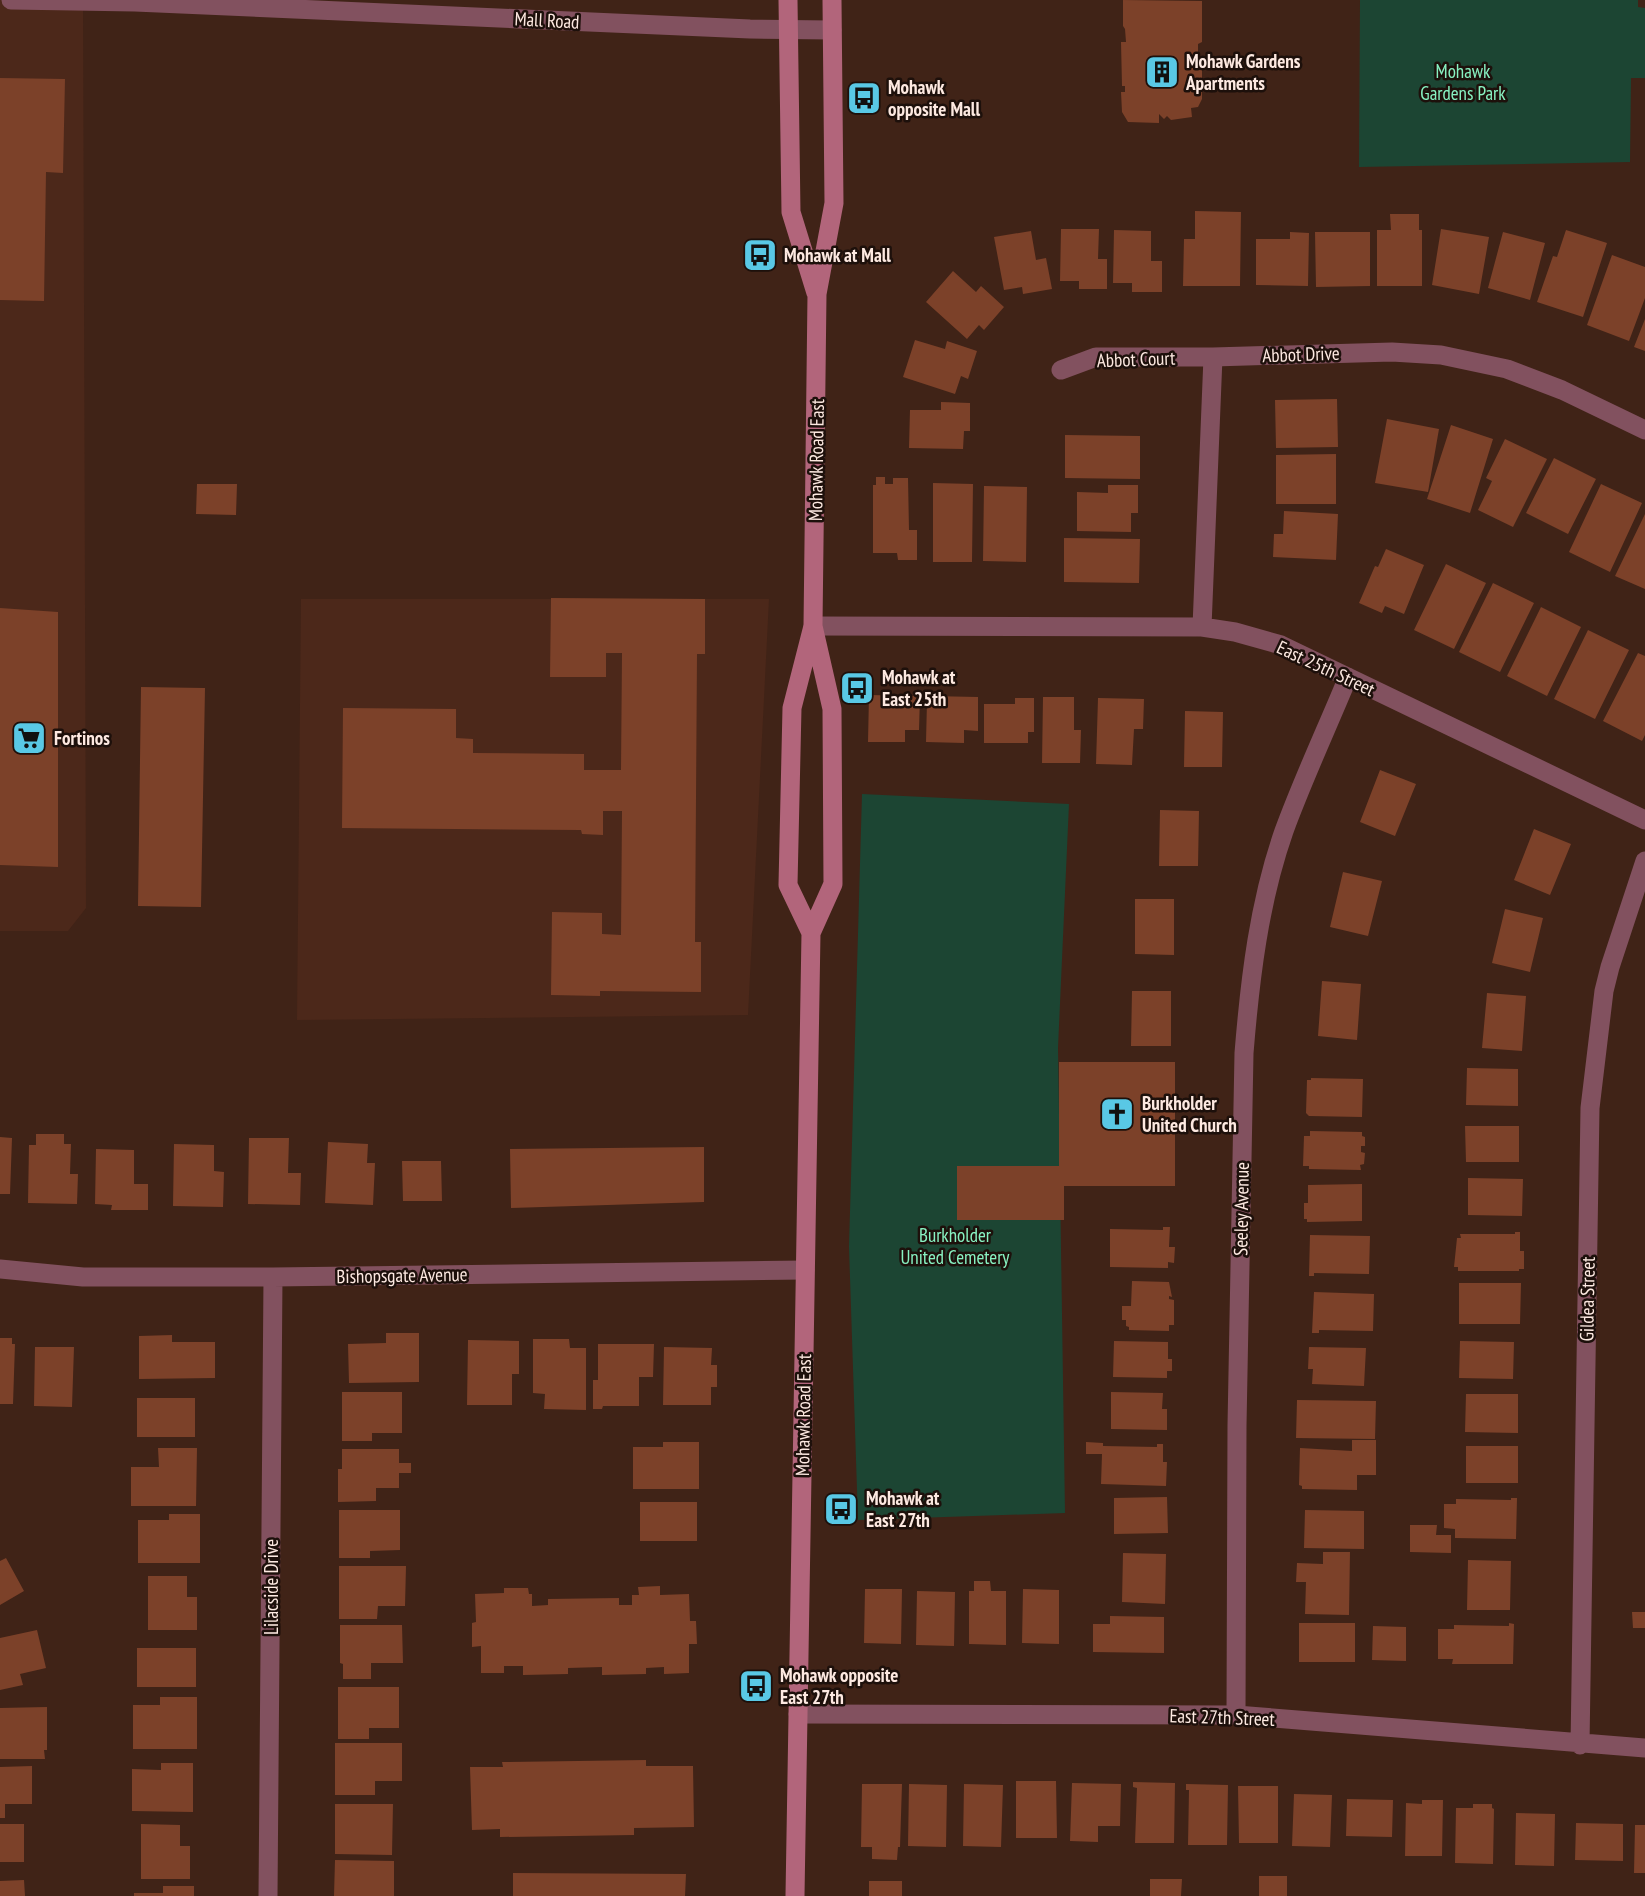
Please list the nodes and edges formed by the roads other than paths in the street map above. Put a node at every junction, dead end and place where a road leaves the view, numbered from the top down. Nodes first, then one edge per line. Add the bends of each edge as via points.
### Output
1 (11, 0) edge
2 (788, 0) edge
3 (832, 0) edge
4 (789, 30) junction
5 (832, 30) junction
6 (817, 295) junction
7 (1213, 357) junction
8 (1061, 370) dead end
9 (1645, 430) edge
10 (813, 626) junction
11 (1202, 627) junction
12 (1348, 677) junction
13 (1645, 820) edge
14 (1645, 861) edge
15 (811, 933) junction
16 (0, 1269) edge
17 (805, 1270) junction
18 (273, 1277) junction
19 (798, 1714) junction
20 (1236, 1715) junction
21 (1580, 1745) junction
22 (1645, 1748) edge
23 (268, 1896) edge
24 (795, 1896) edge

1 - 4 street, Mall Road
2 - 4 main road, Mohawk Road East
3 - 5 main road, Mohawk Road East
4 - 5 street, Mall Road
4 - 6 main road, Mohawk Road East via 791,212
5 - 6 main road, Mohawk Road East via 834,204
6 - 10 main road, Mohawk Road East
7 - 8 street, Abbot Court via 1096,357
7 - 9 street, Abbot Drive via 1441,355 1507,369
7 - 11 street
10 - 11 street, East 25th Street
10 - 15 main road, Mohawk Road East via 832,709 833,884
10 - 15 main road, Mohawk Road East via 792,708 788,885
11 - 12 street, East 25th Street via 1281,645
12 - 13 street, East 25th Street
12 - 20 street, Seeley Avenue via 1283,833 1249,997 1239,1329
14 - 21 street, Gildea Street via 1604,991 1590,1108
15 - 17 main road, Mohawk Road East
16 - 18 street, Bishopsgate Avenue via 83,1277
17 - 18 street, Bishopsgate Avenue
17 - 19 main road, Mohawk Road East
18 - 23 street, Lilacside Drive
19 - 20 street, East 27th Street
19 - 24 main road, Mohawk Road East
20 - 21 street, East 27th Street
21 - 22 street, East 27th Street

